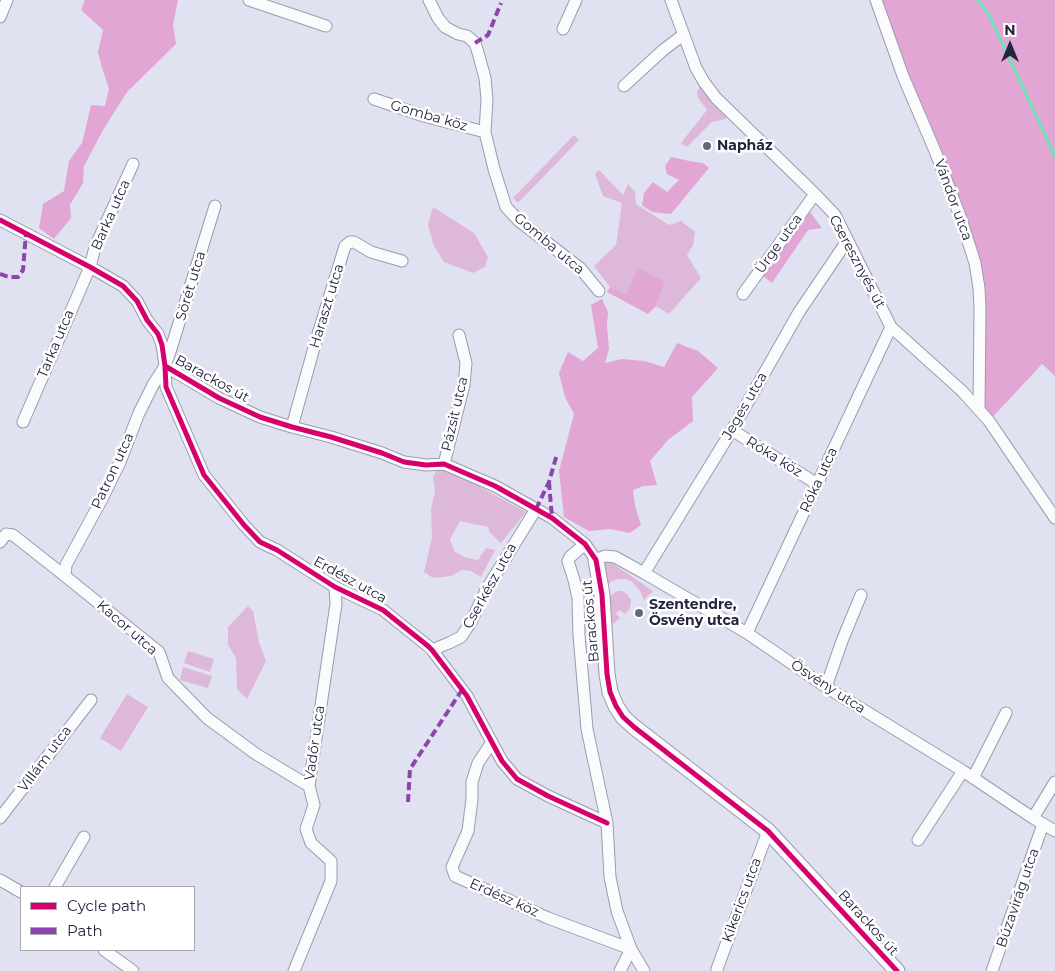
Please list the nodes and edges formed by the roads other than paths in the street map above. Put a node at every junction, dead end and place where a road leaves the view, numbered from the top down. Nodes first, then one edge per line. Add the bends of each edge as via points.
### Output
1 (7, 0) edge
2 (429, 0) edge
3 (576, 0) edge
4 (671, 0) edge
5 (876, 0) edge
6 (255, 1) edge
7 (0, 17) edge
8 (326, 26) dead end
9 (563, 29) dead end
10 (683, 35) junction
11 (624, 86) dead end
12 (374, 99) dead end
13 (485, 132) junction
14 (134, 164) dead end
15 (815, 194) junction
16 (215, 206) dead end
17 (0, 220) edge
18 (848, 241) junction
19 (402, 261) dead end
20 (90, 267) junction
21 (599, 292) dead end
22 (743, 294) dead end
23 (891, 327) junction
24 (459, 335) dead end
25 (165, 366) junction
26 (979, 410) junction
27 (23, 422) dead end
28 (292, 427) junction
29 (732, 430) junction
30 (444, 464) junction
31 (817, 484) junction
32 (536, 509) junction
33 (1055, 518) edge
34 (3, 538) edge
35 (586, 544) junction
36 (596, 560) junction
37 (644, 573) junction
38 (65, 576) junction
39 (335, 587) junction
40 (861, 595) dead end
41 (747, 633) junction
42 (432, 650) junction
43 (826, 688) junction
44 (90, 700) dead end
45 (1006, 713) dead end
46 (492, 742) junction
47 (963, 771) junction
48 (973, 778) junction
49 (1055, 782) edge
50 (309, 786) junction
51 (0, 818) edge
52 (1038, 821) junction
53 (607, 823) junction
54 (768, 830) junction
55 (1055, 831) edge
56 (84, 837) dead end
57 (918, 840) dead end
58 (0, 880) edge
59 (56, 886) edge
60 (20, 891) edge
61 (631, 949) junction
62 (105, 951) edge
63 (717, 970) edge
64 (133, 971) edge
65 (294, 971) edge
66 (620, 971) edge
67 (644, 971) edge
68 (897, 971) edge
69 (992, 971) edge

1 - 7 street
2 - 13 street, Gomba utca via 445,27 475,43 485,78
3 - 9 street
4 - 10 street, Cseresznyés út
5 - 26 street, Vándor utca via 960,216 975,264 980,309
6 - 8 street
10 - 11 street
10 - 15 street, Cseresznyés út via 696,68 716,98
12 - 13 street, Gomba köz
13 - 21 street, Gomba utca via 506,207 519,221 580,268
14 - 20 street, Barka utca via 95,247
15 - 18 street, Cseresznyés út via 835,216
15 - 22 street, Ürge utca
16 - 25 street, Sörét utca
17 - 20 street, Barackos út
18 - 23 street, Cseresznyés út
18 - 29 street, Jeges utca via 799,312
19 - 28 street, Haraszt utca via 371,252 354,242 345,246
20 - 25 street, Barackos út via 123,286 137,301 158,334
20 - 27 street, Tarka utca
23 - 26 street, Cseresznyés út
23 - 31 street, Róka utca
24 - 30 street, Pázsit utca via 466,363 464,385
25 - 28 street, Barackos út via 219,398 260,417
25 - 38 street, Patron utca via 142,406 120,462 66,565
25 - 39 street, Erdész utca via 166,387 204,475 260,542
26 - 33 street, Cseresznyés út
28 - 30 street, Barackos út via 404,462
29 - 31 street, Róka köz
29 - 37 street, Jeges utca
30 - 32 street, Barackos út via 495,486
31 - 41 street, Róka utca
32 - 35 street, Barackos út
32 - 42 street, Cserkész utca via 461,637
34 - 38 street, Kacor utca via 13,535
35 - 36 street, Barackos út
35 - 53 street via 568,561 578,598 587,729
36 - 37 street, Ösvény utca via 605,556 615,558
36 - 54 street, Barackos út via 610,692 623,717
37 - 41 street, Ösvény utca
38 - 50 street, Kacor utca via 159,652 168,678 207,718 256,754
39 - 42 street, Erdész utca via 383,610
39 - 50 street, Vadőr utca via 336,604
40 - 43 street
41 - 43 street, Ösvény utca
42 - 46 street, Erdész utca via 467,696
43 - 47 street, Ösvény utca
44 - 51 street, Villám utca
45 - 48 street
46 - 53 street, Erdész utca via 517,779
46 - 61 street, Erdész köz via 478,763 472,782 468,830 452,867 456,876 548,918
47 - 48 street, Ösvény utca
47 - 57 street
48 - 52 street, Ösvény utca
49 - 52 street, Búzavirág utca
50 - 65 street, Vadőr utca via 314,805 306,829 311,843 332,860 332,881
52 - 55 street, Ösvény utca
52 - 69 street, Búzavirág utca
53 - 61 street via 610,877 617,910
54 - 63 street, Kikerics utca
54 - 68 street, Barackos út
56 - 59 street
58 - 60 street
61 - 66 street
61 - 67 street
62 - 64 street

